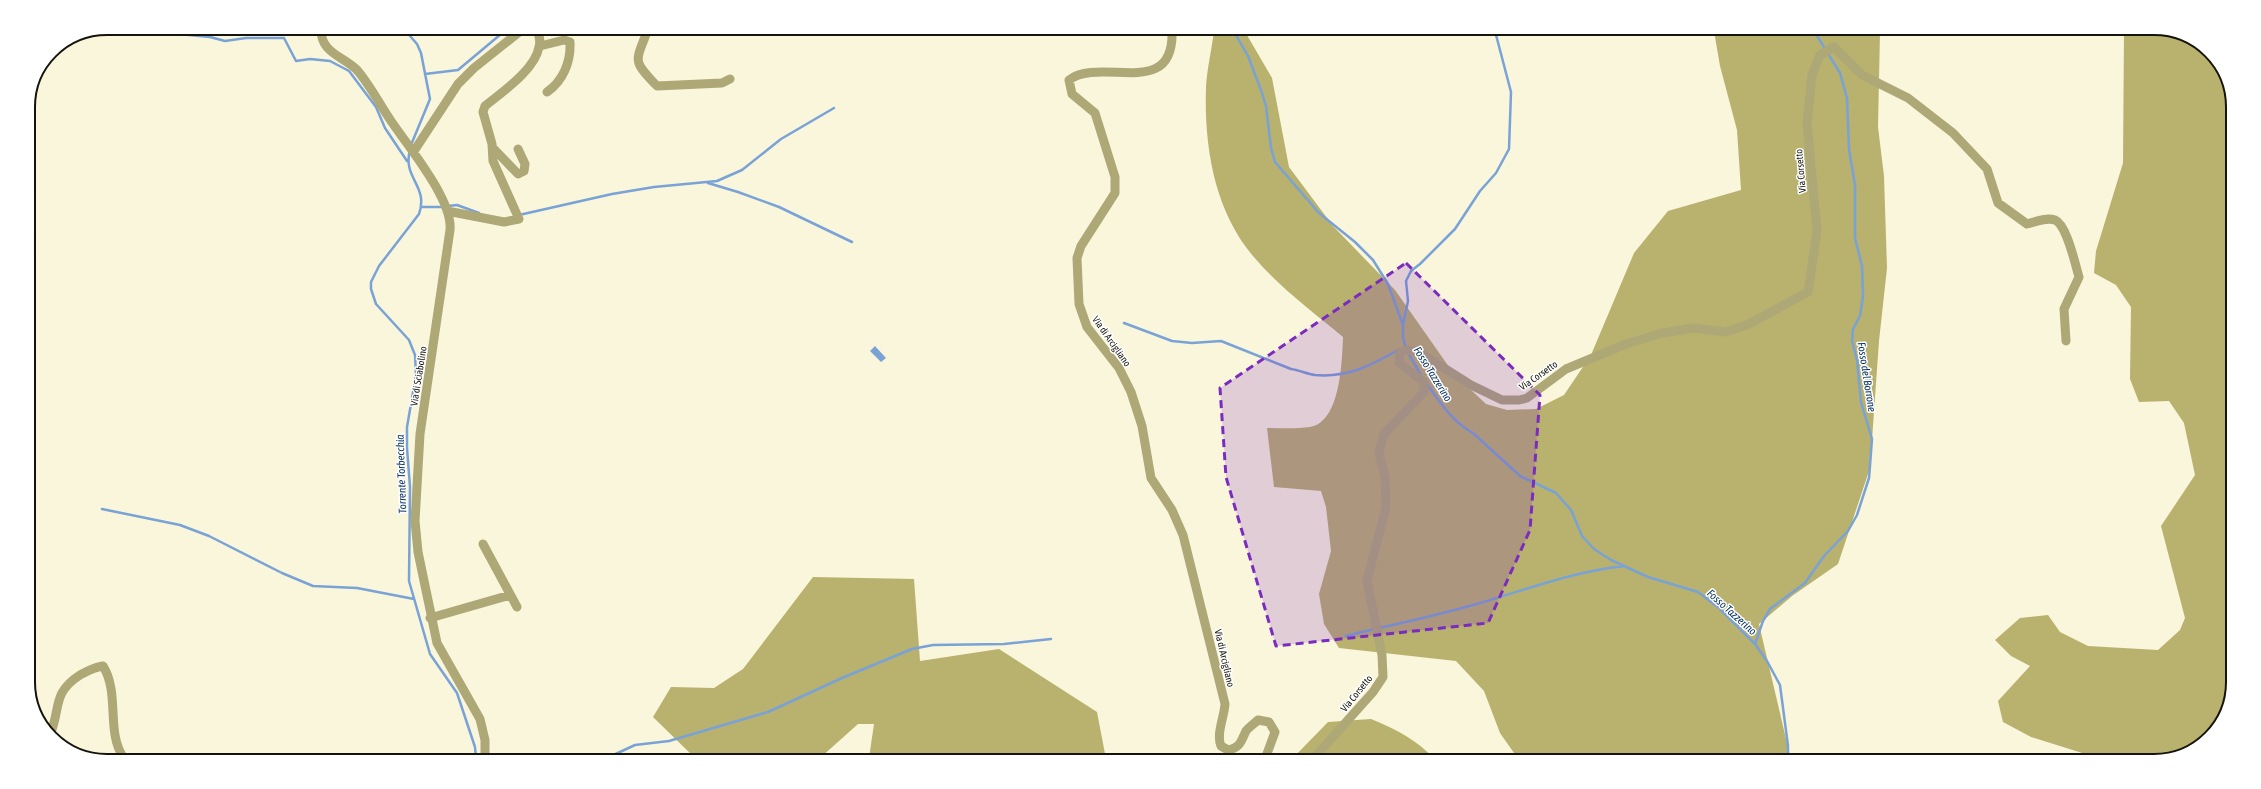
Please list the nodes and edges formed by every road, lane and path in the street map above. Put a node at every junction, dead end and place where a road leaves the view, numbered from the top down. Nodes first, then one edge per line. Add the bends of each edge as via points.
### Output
1 (322, 35) edge
2 (515, 35) edge
3 (538, 35) edge
4 (645, 35) edge
5 (1172, 35) edge
6 (540, 46) junction
7 (730, 79) dead end
8 (547, 92) dead end
9 (493, 148) junction
10 (518, 149) dead end
11 (414, 151) junction
12 (447, 211) junction
13 (2066, 341) dead end
14 (483, 544) dead end
15 (510, 595) junction
16 (517, 608) dead end
17 (430, 618) junction
18 (52, 728) edge
19 (121, 754) edge
20 (485, 754) edge
21 (1267, 754) edge
22 (1317, 754) edge

1 - 11 street, Via di Sciabolino via 327,49 357,71
2 - 11 street via 458,84
3 - 6 street
4 - 7 street via 637,61 657,86 722,83
5 - 21 street, Via di Arcigliano via 1170,55 1166,61 1154,68 1132,73 1080,74 1069,80 1072,94 1095,113 1115,177 1114,194 1081,246 1077,258 1079,304 1087,327 1119,368 1129,386 1142,426 1152,478 1172,510 1183,535 1225,704 1219,733 1221,746 1228,750 1235,749 1240,745 1247,729 1258,720 1269,722 1275,732
6 - 8 street via 564,40 570,42 562,78
6 - 9 street via 537,54 516,81 483,109
9 - 10 street via 518,174 524,171 525,164
9 - 12 street via 495,167 520,218 504,222
11 - 12 street, Via di Sciabolino
12 - 17 street, Via di Sciabolino via 450,230 420,434 415,496 418,552
13 - 22 street, Via Corsetto via 2064,309 2078,277 2063,226 2054,220 2027,224 1998,203 1987,169 1953,133 1908,98 1862,75 1834,47 1820,55 1812,75 1807,123 1817,231 1808,292 1747,325 1725,332 1694,328 1662,333 1626,344 1566,369 1528,398 1519,400 1502,400 1471,385 1422,354 1406,350 1400,352 1399,363 1424,382 1424,392 1384,434 1379,453 1385,476 1386,506 1367,581 1382,655 1383,677 1373,692
14 - 15 street
15 - 16 street
15 - 17 street
17 - 20 street, Via di Sciabolino via 439,649 480,719
18 - 19 street via 66,685 96,667 103,666 109,675 117,747

